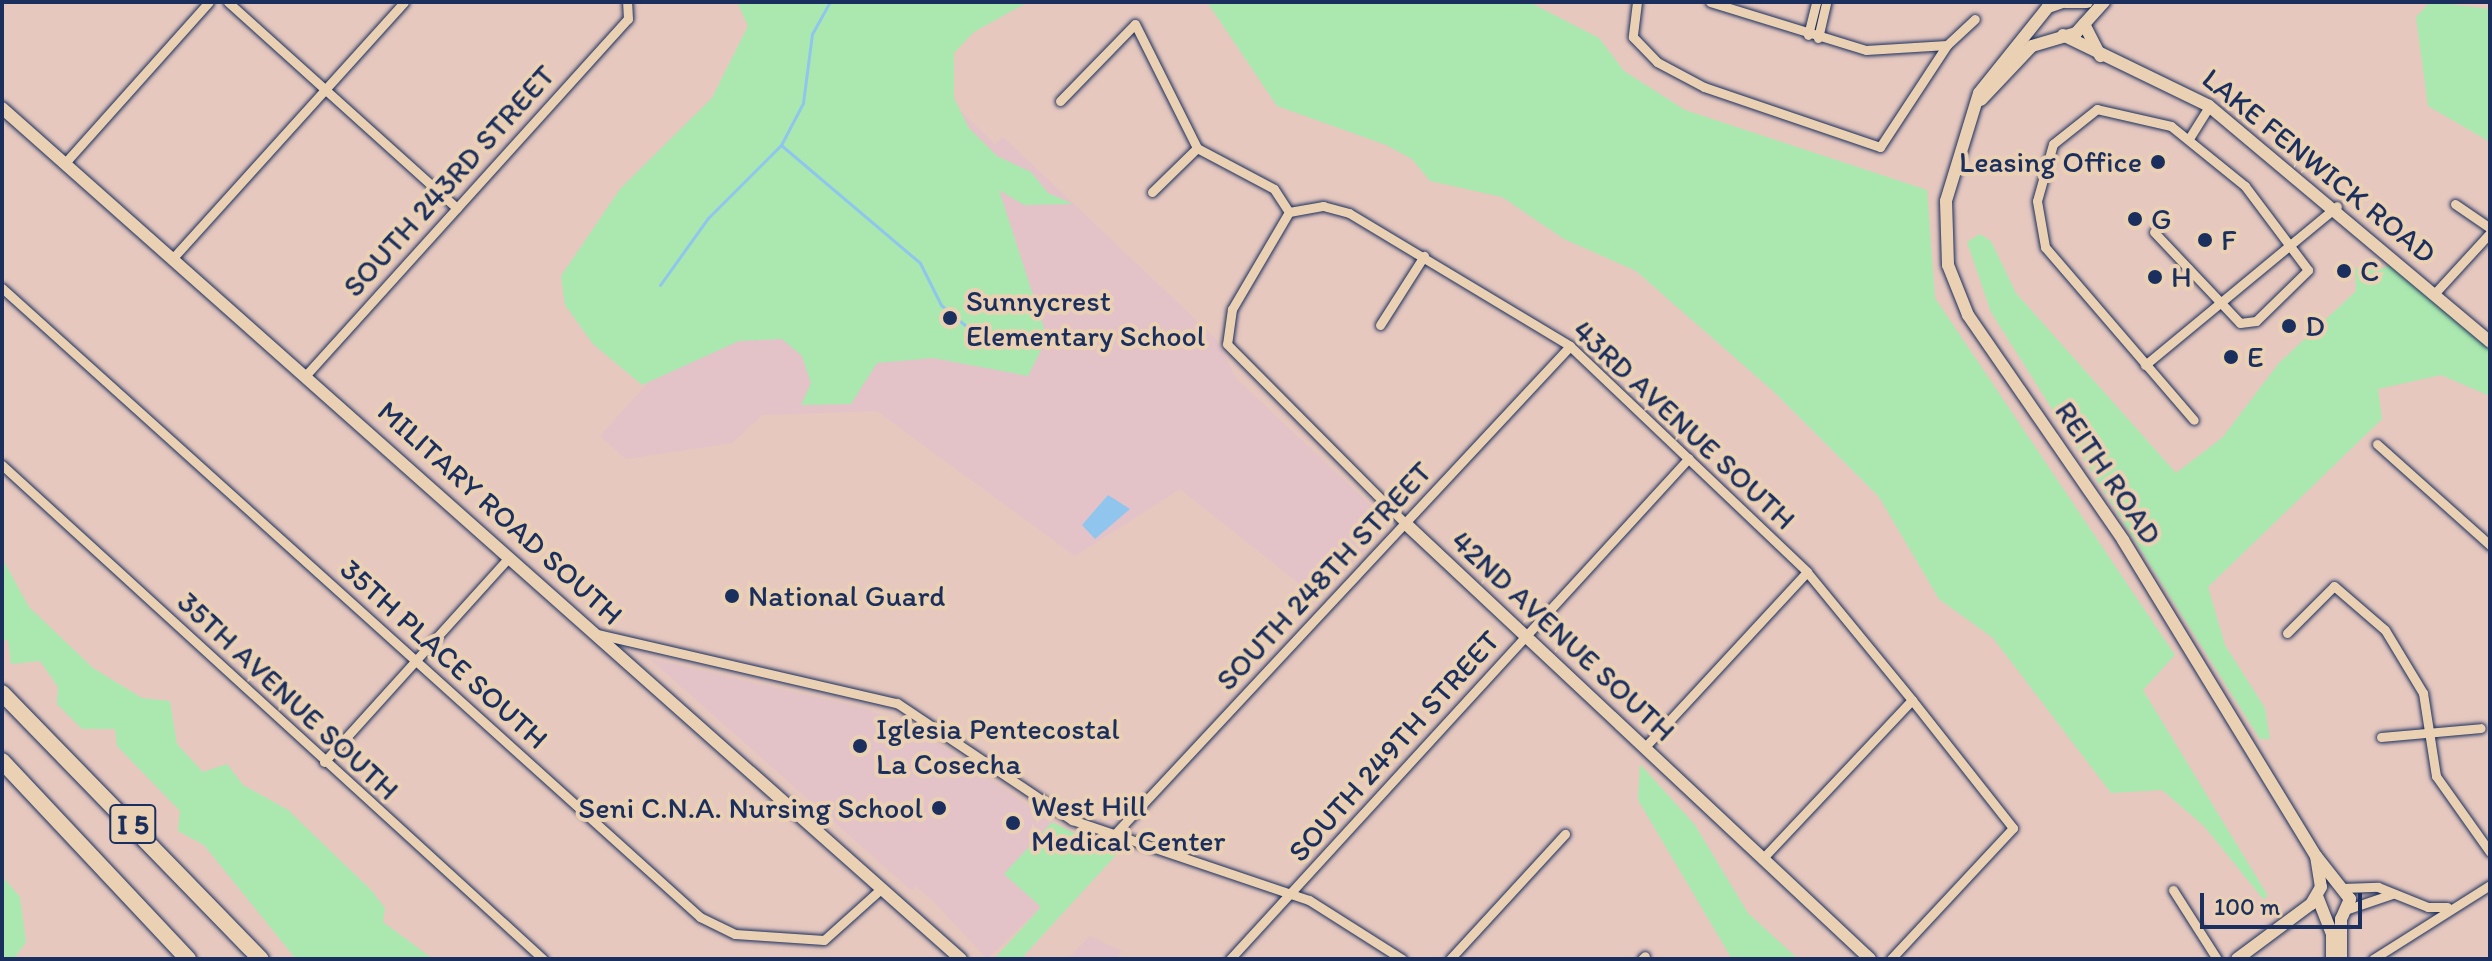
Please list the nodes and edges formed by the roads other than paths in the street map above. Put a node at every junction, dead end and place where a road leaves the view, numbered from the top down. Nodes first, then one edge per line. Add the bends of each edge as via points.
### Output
1 (209, 2) edge
2 (228, 2) edge
3 (404, 2) edge
4 (627, 2) edge
5 (1710, 2) edge
6 (1816, 2) edge
7 (1826, 2) edge
8 (2036, 2) edge
9 (2067, 2) edge
10 (2104, 2) edge
11 (1632, 4) edge
12 (2043, 17) junction
13 (1975, 19) dead end
14 (2085, 22) junction
15 (2058, 35) junction
16 (1813, 37) junction
17 (1947, 45) junction
18 (2100, 56) junction
19 (324, 89) junction
20 (1981, 100) junction
21 (1060, 101) dead end
22 (2209, 106) junction
23 (4, 116) edge
24 (2190, 137) junction
25 (1197, 148) junction
26 (64, 164) junction
27 (1152, 192) dead end
28 (2455, 204) dead end
29 (2337, 206) junction
30 (457, 208) junction
31 (1289, 212) junction
32 (2490, 231) edge
33 (2154, 232) dead end
34 (2293, 243) junction
35 (1424, 256) junction
36 (172, 259) junction
37 (2, 288) edge
38 (2435, 293) junction
39 (2217, 305) junction
40 (1380, 325) dead end
41 (2490, 342) edge
42 (1570, 346) junction
43 (2145, 365) junction
44 (306, 375) junction
45 (2194, 420) dead end
46 (2377, 444) dead end
47 (1689, 458) junction
48 (2, 465) edge
49 (1406, 524) junction
50 (2490, 545) edge
51 (509, 557) junction
52 (1807, 572) junction
53 (2287, 633) dead end
54 (597, 634) junction
55 (1525, 638) junction
56 (415, 661) junction
57 (2, 693) edge
58 (1912, 700) junction
59 (2481, 728) dead end
60 (2426, 734) junction
61 (2381, 737) dead end
62 (1644, 748) junction
63 (2, 761) edge
64 (324, 762) junction
65 (1565, 834) dead end
66 (1112, 837) junction
67 (2490, 852) edge
68 (2316, 856) junction
69 (1763, 858) junction
70 (2490, 885) edge
71 (882, 888) junction
72 (2342, 888) junction
73 (2173, 890) dead end
74 (2319, 891) junction
75 (2392, 894) junction
76 (1290, 895) junction
77 (2450, 906) junction
78 (2345, 912) junction
79 (2323, 916) junction
80 (2294, 917) junction
81 (2373, 958) edge
82 (188, 959) edge
83 (261, 959) edge
84 (543, 959) edge
85 (961, 959) edge
86 (1230, 959) edge
87 (1402, 959) edge
88 (1450, 959) edge
89 (1870, 959) edge
90 (1891, 959) edge
91 (2217, 959) edge
92 (2237, 959) edge
93 (2332, 959) edge
94 (2341, 959) edge

1 - 26 street
2 - 19 street
3 - 19 street
4 - 30 street, SOUTH 243RD STREET via 628,19
5 - 16 street
6 - 16 street
7 - 16 street
8 - 12 street
9 - 12 main road, REITH ROAD
9 - 14 main road, REITH ROAD
10 - 14 main road, REITH ROAD
11 - 17 street via 1633,37 1657,62 1719,92 1880,147
12 - 15 main road
12 - 20 main road, REITH ROAD via 1990,78
13 - 17 street
14 - 15 main road, REITH ROAD
14 - 18 main road
15 - 18 main road, LAKE FENWICK ROAD
15 - 20 main road, REITH ROAD
16 - 17 street via 1866,50
18 - 22 main road, LAKE FENWICK ROAD
19 - 30 street
19 - 36 street
20 - 68 main road, REITH ROAD via 1946,201 1957,291 2123,540
21 - 25 street via 1135,24
22 - 24 street
22 - 29 main road, LAKE FENWICK ROAD
23 - 26 main road, MILITARY ROAD SOUTH
24 - 34 street
24 - 43 street via 2117,110 2085,114 2053,144 2037,216 2056,264
25 - 27 street
25 - 31 street via 1274,189
26 - 36 main road, MILITARY ROAD SOUTH
28 - 32 street
29 - 34 street
29 - 38 main road, LAKE FENWICK ROAD
30 - 44 street, SOUTH 243RD STREET
31 - 35 street, 43RD AVENUE SOUTH via 1337,207
31 - 49 street, 42ND AVENUE SOUTH via 1232,309 1227,344
32 - 38 street
33 - 39 street
34 - 39 street
34 - 39 street via 2306,264 2304,280 2243,324
35 - 40 street
35 - 42 street, 43RD AVENUE SOUTH
36 - 44 main road, MILITARY ROAD SOUTH
37 - 56 street, 35TH PLACE SOUTH
38 - 41 main road, LAKE FENWICK ROAD
39 - 43 street
42 - 47 street, 43RD AVENUE SOUTH
42 - 49 street, SOUTH 248TH STREET
43 - 45 street
44 - 51 main road, MILITARY ROAD SOUTH
46 - 50 street
47 - 52 street, 43RD AVENUE SOUTH
47 - 55 street, SOUTH 249TH STREET
48 - 64 street, 35TH AVENUE SOUTH
49 - 55 main road, 42ND AVENUE SOUTH
49 - 66 street, SOUTH 248TH STREET
51 - 54 main road, MILITARY ROAD SOUTH
51 - 56 street
52 - 58 street, 43RD AVENUE SOUTH
52 - 62 street
53 - 60 street via 2334,586 2414,668
54 - 66 street via 897,703 1072,820
54 - 71 main road, MILITARY ROAD SOUTH
55 - 62 main road, 42ND AVENUE SOUTH
55 - 76 street, SOUTH 249TH STREET
56 - 64 street
56 - 71 street, 35TH PLACE SOUTH via 717,928 824,940
57 - 83 highway, I 5
58 - 69 street
58 - 90 street, 43RD AVENUE SOUTH via 2013,828
59 - 60 street via 2469,723
60 - 61 street
60 - 67 street via 2436,776
62 - 69 main road, 42ND AVENUE SOUTH
63 - 82 highway, I 5
64 - 84 street, 35TH AVENUE SOUTH
65 - 88 street
66 - 76 street
68 - 72 main road, REITH ROAD
68 - 74 main road, REITH ROAD
69 - 89 main road, 42ND AVENUE SOUTH
70 - 77 street
71 - 85 main road, MILITARY ROAD SOUTH
72 - 74 main road
72 - 75 street
72 - 78 main road
73 - 91 street
74 - 79 main road, REITH ROAD
74 - 80 main road
75 - 77 street via 2428,907
75 - 78 street
76 - 86 street, SOUTH 249TH STREET
76 - 87 street
77 - 81 street
78 - 79 main road
78 - 94 main road
79 - 80 main road
79 - 93 main road, REITH ROAD
80 - 92 main road

